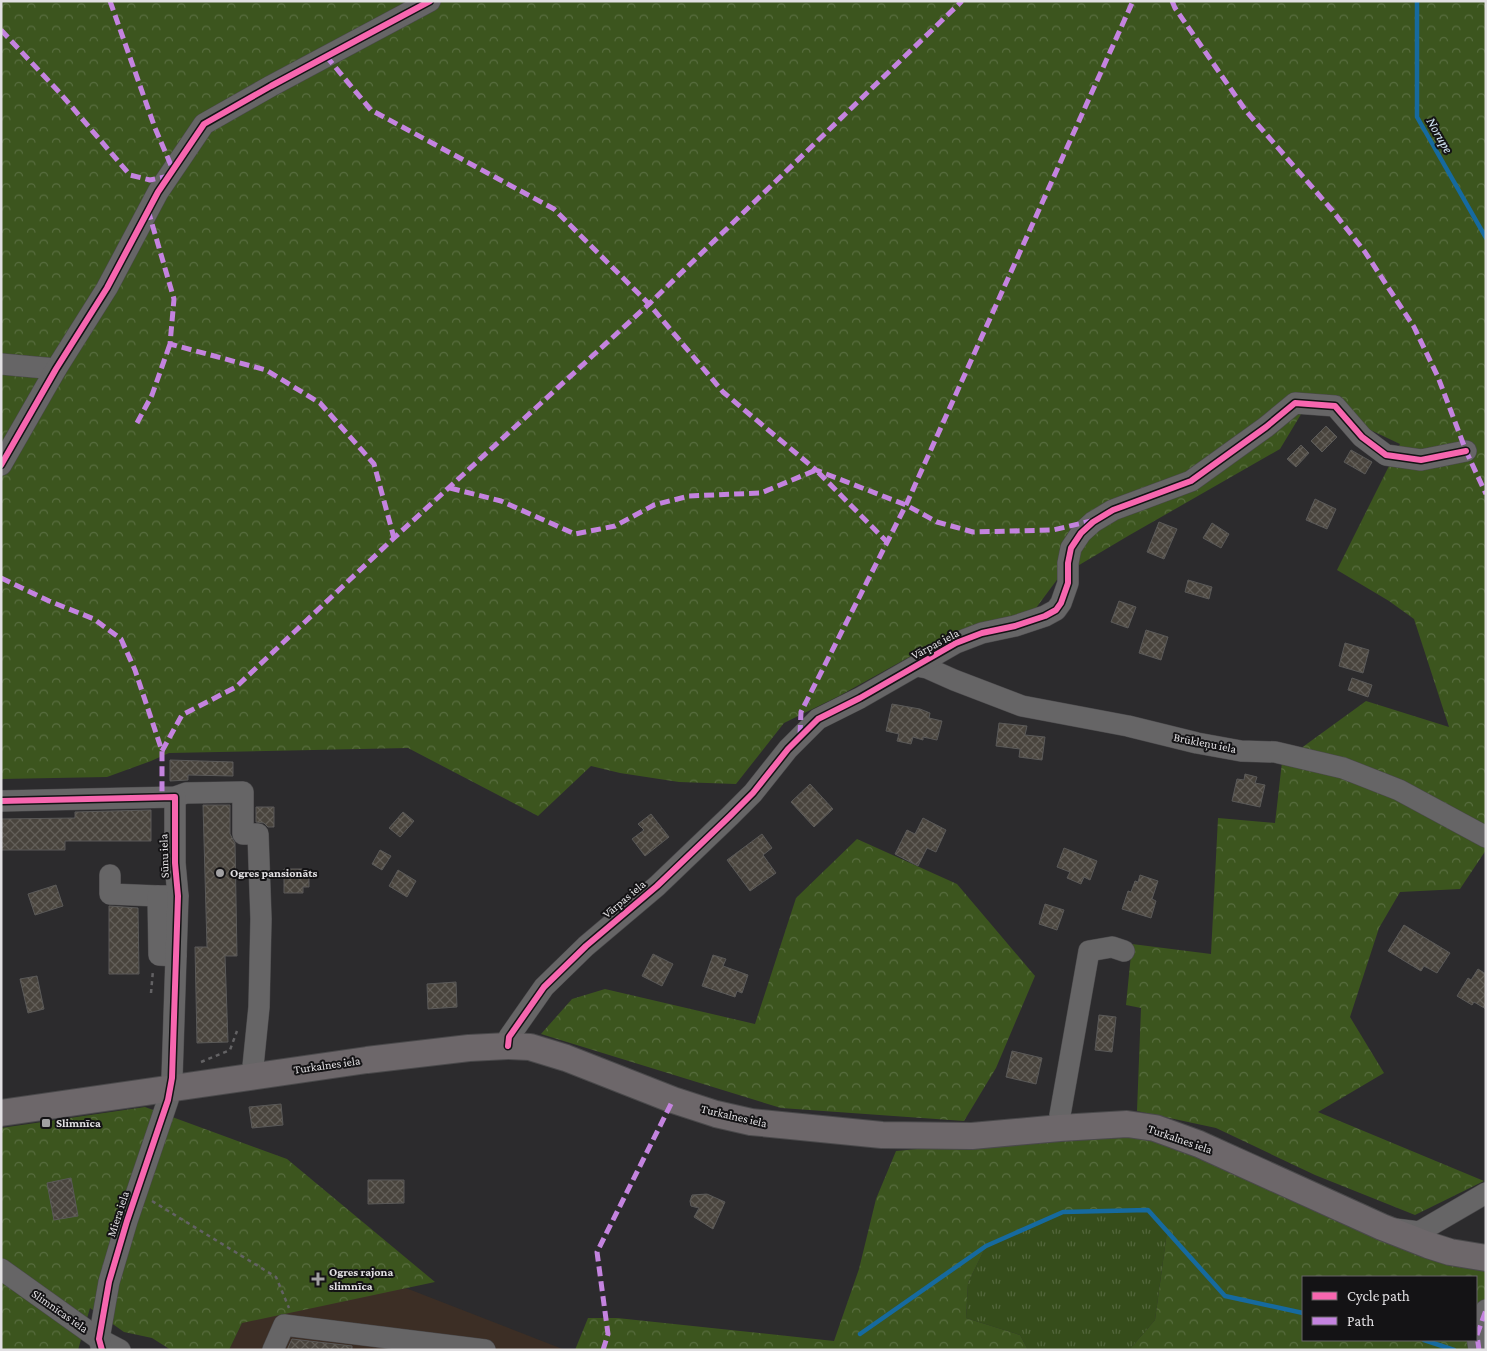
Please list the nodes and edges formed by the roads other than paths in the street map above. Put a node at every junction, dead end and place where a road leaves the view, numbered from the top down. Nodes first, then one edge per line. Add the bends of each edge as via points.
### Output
1 (430, 1) edge
2 (1, 364) edge
3 (56, 369) junction
4 (1466, 451) dead end
5 (1, 465) edge
6 (917, 666) junction
7 (175, 797) junction
8 (1, 801) edge
9 (1486, 837) edge
10 (110, 875) dead end
11 (168, 896) junction
12 (1124, 951) dead end
13 (508, 1046) junction
14 (252, 1076) junction
15 (171, 1087) junction
16 (1, 1113) edge
17 (1060, 1128) junction
18 (1486, 1193) edge
19 (1382, 1227) junction
20 (1486, 1258) edge
21 (1, 1269) edge
22 (1486, 1310) edge
23 (1477, 1332) edge
24 (100, 1344) edge
25 (120, 1350) edge
26 (273, 1350) edge
27 (485, 1350) edge

1 - 3 street via 204,124 158,192 107,288
2 - 3 street
3 - 5 street
4 - 6 street, Vārpas iela via 1420,460 1386,455 1362,437 1335,406 1295,403 1191,481 1113,510 1093,522 1071,548 1068,583 1056,610 1037,619 956,643
6 - 9 street, Brūkleņu iela via 1022,706 1197,743 1275,752 1343,768 1399,790
6 - 13 street, Vārpas iela via 818,719 788,749 753,793 657,886 586,946 544,987 509,1038
7 - 8 street
7 - 11 street, Sūnu iela via 175,863
7 - 14 street via 186,793 243,792 243,834 258,834 261,937 259,1007
10 - 11 street via 110,894
11 - 15 street, Sūnu iela via 176,956
12 - 17 street via 1112,947 1089,951
13 - 14 main road, Turkalnes iela via 385,1057
13 - 17 main road, Turkalnes iela via 530,1047 566,1058 674,1100 751,1122 882,1135 972,1136
14 - 15 main road, Turkalnes iela
15 - 16 main road, Turkalnes iela
15 - 24 street, Miera iela via 109,1282
17 - 19 main road, Turkalnes iela via 1127,1124 1155,1128 1199,1144
18 - 19 street via 1419,1232
19 - 20 main road, Turkalnes iela via 1450,1252
21 - 24 street, Slimnīcas iela
22 - 23 street
24 - 25 street, Slimnīcas iela
26 - 27 street via 284,1325

